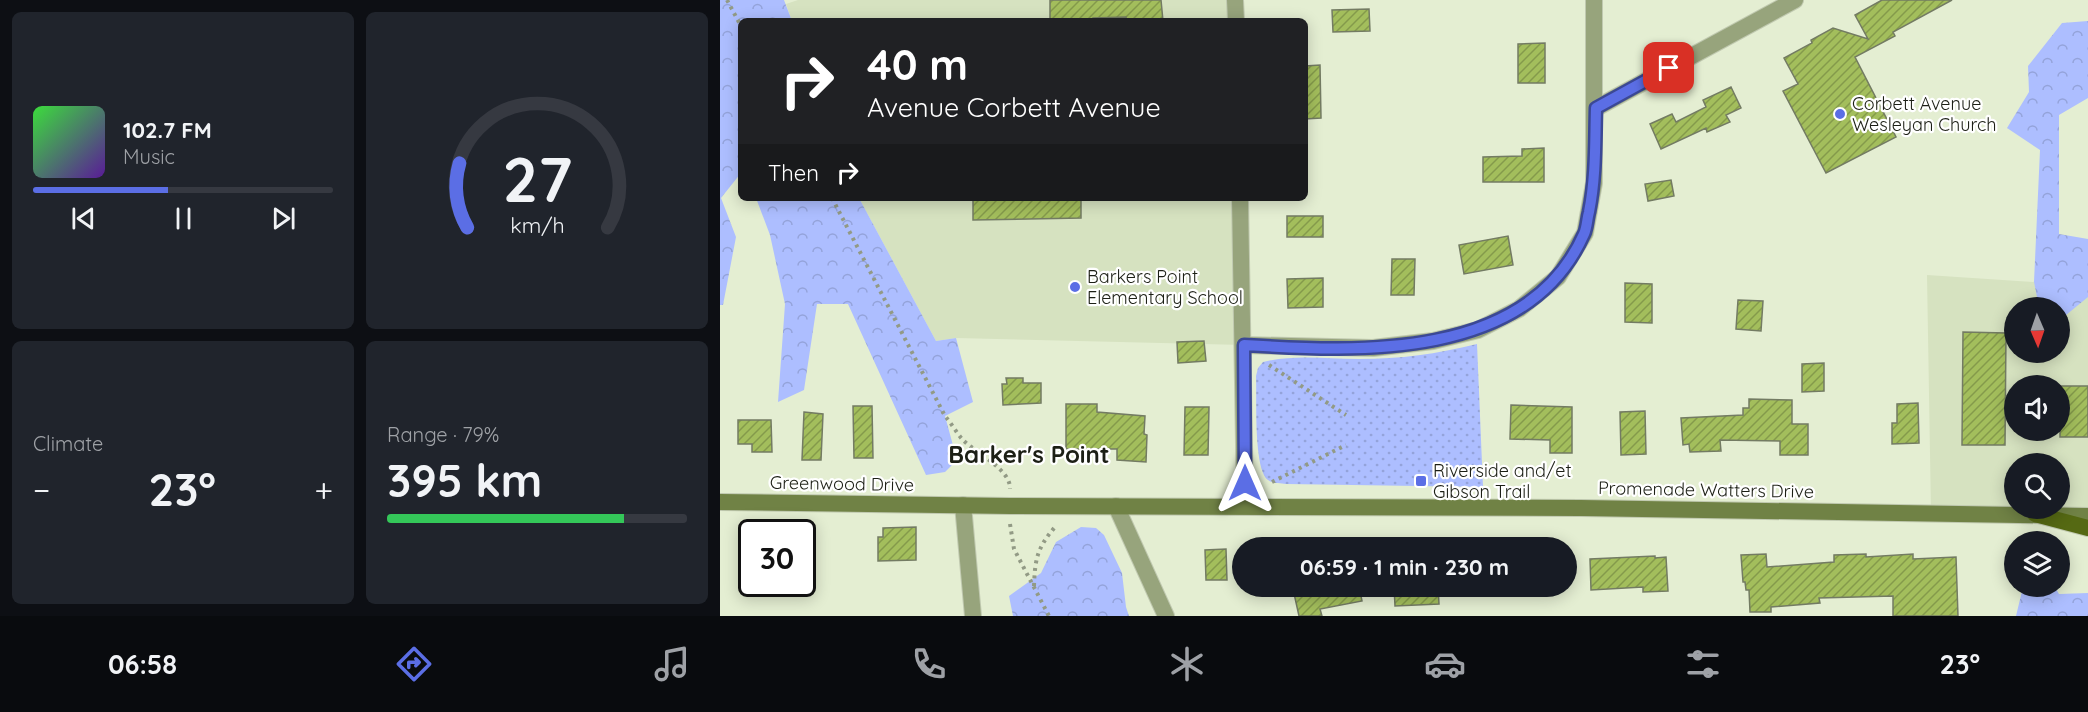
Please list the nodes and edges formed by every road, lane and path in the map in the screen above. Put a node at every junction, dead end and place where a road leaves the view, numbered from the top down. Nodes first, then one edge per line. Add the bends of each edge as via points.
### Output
1 (727, 0) edge
2 (1235, 0) edge
3 (1594, 0) edge
4 (1795, 0) edge
5 (1236, 18) edge
6 (738, 20) edge
7 (1596, 108) junction
8 (834, 201) edge
9 (1240, 201) edge
10 (1244, 345) junction
11 (1268, 364) dead end
12 (1346, 415) dead end
13 (1346, 445) dead end
14 (1272, 482) dead end
15 (1010, 483) dead end
16 (720, 502) edge
17 (963, 505) junction
18 (1116, 506) junction
19 (1245, 506) junction
20 (2004, 514) edge
21 (2070, 515) edge
22 (2088, 516) edge
23 (2054, 519) edge
24 (1010, 527) dead end
25 (1055, 527) dead end
26 (2088, 528) edge
27 (1034, 586) junction
28 (973, 616) edge
29 (1049, 616) edge
30 (1166, 616) edge

1 - 6 path
2 - 5 street
3 - 7 street
4 - 7 street
7 - 10 street via 1594,183 1585,233 1558,277 1518,309 1478,330 1432,341 1373,348
8 - 15 path via 945,416 963,440 1004,472
9 - 10 street
10 - 19 street
11 - 12 path
13 - 14 path
16 - 17 main road, Greenwood Drive
17 - 18 main road, Promenade Watters Drive
17 - 28 street
18 - 19 main road, Promenade Watters Drive
18 - 30 street
19 - 20 main road, Promenade Watters Drive
21 - 22 main road, Promenade Watters Drive
23 - 26 main road
24 - 27 path via 1014,549
25 - 27 path via 1035,559
27 - 29 path

